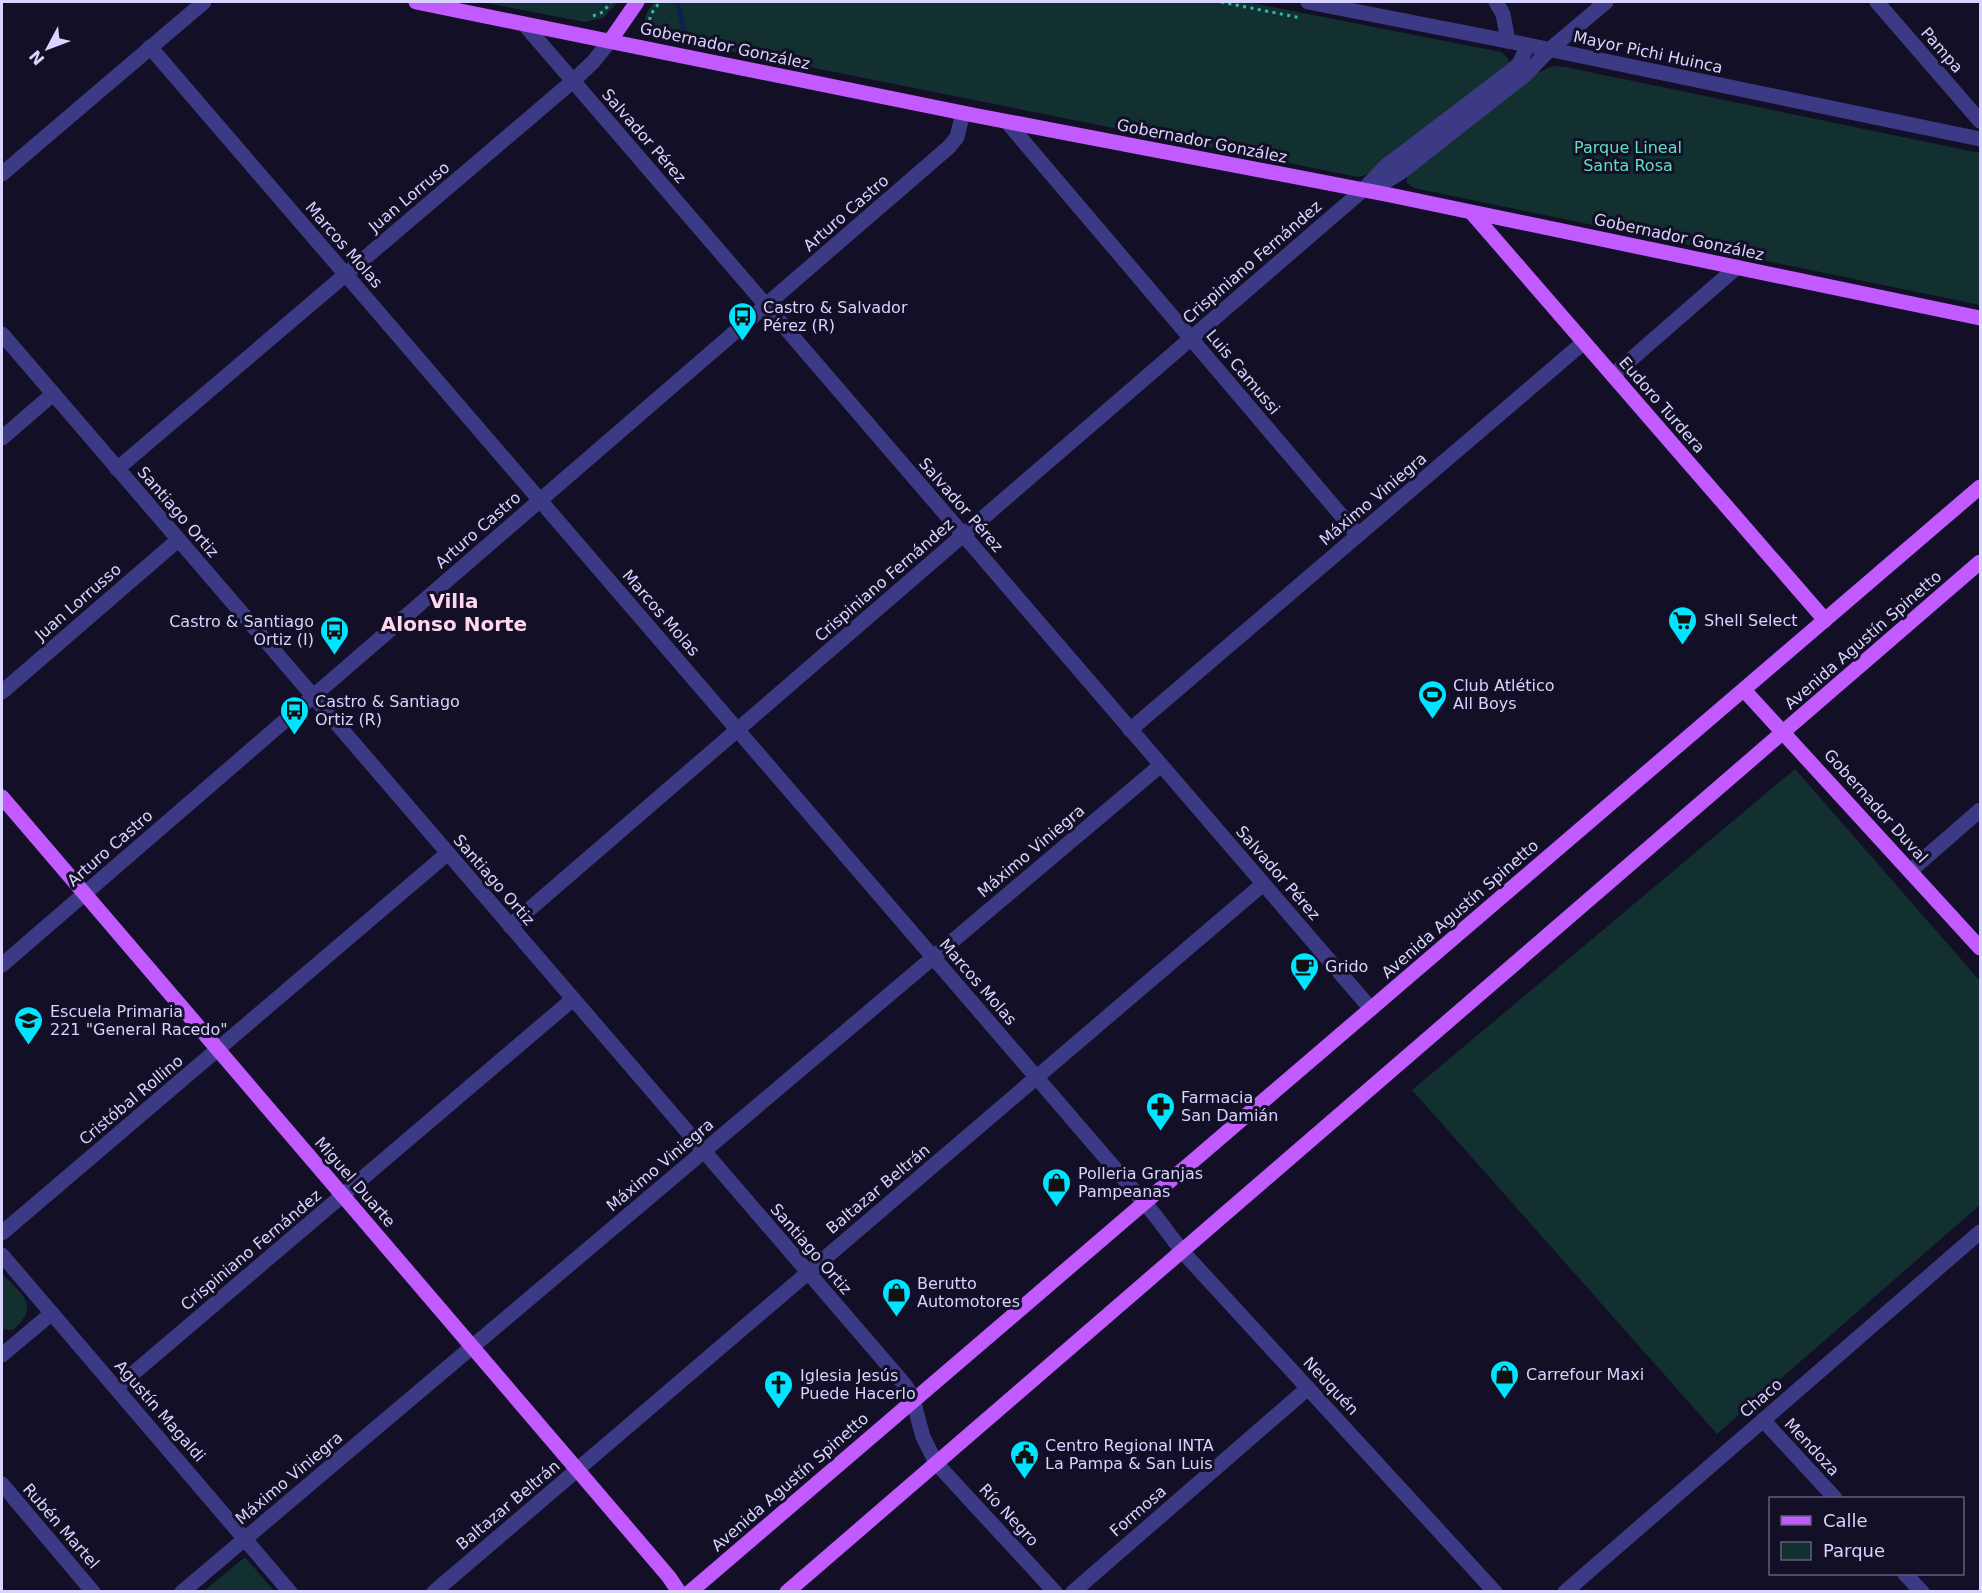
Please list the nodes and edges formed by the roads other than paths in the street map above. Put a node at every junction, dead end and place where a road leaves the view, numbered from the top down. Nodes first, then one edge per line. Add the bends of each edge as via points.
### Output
1 (204, 2) edge
2 (416, 2) edge
3 (637, 2) edge
4 (1308, 2) edge
5 (1496, 2) edge
6 (1606, 2) edge
7 (1877, 2) edge
8 (524, 24) junction
9 (610, 41) junction
10 (1508, 41) junction
11 (1528, 45) junction
12 (150, 47) junction
13 (1549, 50) junction
14 (573, 81) junction
15 (963, 113) junction
16 (1979, 117) edge
17 (1007, 122) junction
18 (1956, 134) junction
19 (1980, 139) edge
20 (2, 174) edge
21 (1363, 190) junction
22 (1473, 213) junction
23 (1737, 267) junction
24 (346, 274) junction
25 (766, 306) junction
26 (1980, 318) edge
27 (2, 334) edge
28 (1191, 338) junction
29 (1584, 342) junction
30 (1612, 375) junction
31 (53, 394) junction
32 (2, 438) edge
33 (117, 469) junction
34 (1980, 487) edge
35 (540, 500) junction
36 (963, 535) junction
37 (1358, 535) junction
38 (178, 540) junction
39 (1980, 562) edge
40 (1825, 620) junction
41 (1744, 690) junction
42 (2, 692) edge
43 (313, 697) junction
44 (738, 730) junction
45 (1130, 730) junction
46 (1784, 732) junction
47 (1161, 765) junction
48 (2, 797) edge
49 (1980, 810) edge
50 (447, 853) junction
51 (1910, 871) junction
52 (1263, 884) junction
53 (84, 894) junction
54 (510, 926) junction
55 (1980, 948) edge
56 (933, 957) junction
57 (2, 965) edge
58 (573, 999) junction
59 (1371, 1009) junction
60 (218, 1049) junction
61 (1036, 1077) junction
62 (704, 1151) junction
63 (343, 1196) junction
64 (1144, 1203) junction
65 (1980, 1232) edge
66 (2, 1233) edge
67 (1182, 1251) junction
68 (2, 1255) edge
69 (808, 1273) junction
70 (51, 1313) junction
71 (472, 1347) junction
72 (2, 1355) edge
73 (1308, 1388) junction
74 (116, 1389) junction
75 (914, 1400) junction
76 (1763, 1420) junction
77 (936, 1463) junction
78 (577, 1470) junction
79 (2, 1484) edge
80 (1834, 1497) edge
81 (245, 1539) junction
82 (1906, 1575) edge
83 (93, 1592) edge
84 (182, 1592) edge
85 (290, 1592) edge
86 (434, 1592) edge
87 (679, 1592) edge
88 (690, 1592) edge
89 (787, 1592) edge
90 (1055, 1592) edge
91 (1073, 1592) edge
92 (1495, 1592) edge
93 (1565, 1592) edge
94 (1922, 1592) edge

1 - 12 street
2 - 8 main road, Gobernador González
3 - 9 main road
4 - 10 street, Mayor Pichi Huinca
5 - 10 street via 1503,14
6 - 13 street, Crispiniano Fernández
7 - 16 street, Pampa
8 - 9 main road, Gobernador González
8 - 14 street, Salvador Pérez
9 - 14 street, Juan Lorruso
9 - 15 main road, Gobernador González
10 - 11 street, Mayor Pichi Huinca
11 - 13 street, Mayor Pichi Huinca
11 - 21 street, Crispiniano Fernández via 1516,66 1386,166
12 - 20 street
12 - 24 street, Marcos Molas
13 - 18 street, Mayor Pichi Huinca
13 - 21 street, Crispiniano Fernández via 1525,75 1401,172
14 - 24 street, Juan Lorruso
14 - 25 street, Salvador Pérez
15 - 17 main road, Gobernador González
15 - 25 street, Arturo Castro via 957,137 949,147
16 - 18 street
17 - 21 main road, Gobernador González
17 - 28 street, Luis Camussi
18 - 19 street, Mayor Pichi Huinca
21 - 22 main road, Gobernador González
21 - 28 street, Crispiniano Fernández
22 - 23 main road, Gobernador González
22 - 29 main road, Eudoro Turdera
23 - 26 main road, Gobernador González
23 - 30 street
24 - 33 street, Juan Lorruso
24 - 35 street, Marcos Molas
25 - 35 street, Arturo Castro
25 - 36 street, Salvador Pérez
27 - 31 street, Santiago Ortiz
28 - 36 street, Crispiniano Fernández
28 - 37 street, Luis Camussi
29 - 30 main road, Eudoro Turdera
29 - 37 street, Máximo Viniegra
30 - 40 main road, Eudoro Turdera
31 - 32 street
31 - 33 street, Santiago Ortiz
33 - 38 street, Santiago Ortiz
34 - 40 main road, Avenida Agustín Spinetto
35 - 43 street, Arturo Castro
35 - 44 street, Marcos Molas
36 - 44 street, Crispiniano Fernández
36 - 45 street, Salvador Pérez
37 - 45 street, Máximo Viniegra
38 - 42 street, Juan Lorrusso
38 - 43 street, Santiago Ortiz
39 - 46 main road, Avenida Agustín Spinetto
40 - 41 main road, Avenida Agustín Spinetto
41 - 46 main road, Gobernador Duval
41 - 59 main road, Avenida Agustín Spinetto
43 - 50 street, Santiago Ortiz
43 - 53 street, Arturo Castro
44 - 54 street, Crispiniano Fernández
44 - 56 street, Marcos Molas
45 - 47 street, Salvador Pérez
46 - 51 main road, Gobernador Duval
46 - 67 main road, Avenida Agustín Spinetto
47 - 52 street, Salvador Pérez
47 - 56 street, Máximo Viniegra
48 - 53 main road, Miguel Duarte
49 - 51 street
50 - 54 street, Santiago Ortiz
50 - 60 street, Cristóbal Rollino
51 - 55 main road, Gobernador Duval
52 - 59 street, Salvador Pérez
52 - 61 street, Baltazar Beltrán
53 - 57 street, Arturo Castro
53 - 60 main road, Miguel Duarte
54 - 58 street, Santiago Ortiz
56 - 61 street, Marcos Molas
56 - 62 street, Máximo Viniegra
58 - 62 street, Santiago Ortiz
58 - 63 street, Crispiniano Fernández
59 - 64 main road, Avenida Agustín Spinetto
60 - 63 main road, Miguel Duarte
60 - 66 street, Cristóbal Rollino
61 - 64 street, Marcos Molas
61 - 69 street, Baltazar Beltrán
62 - 69 street, Santiago Ortiz
62 - 71 street, Máximo Viniegra
63 - 71 main road, Miguel Duarte
63 - 74 street, Crispiniano Fernández
64 - 67 street, Neuquén
64 - 75 main road, Avenida Agustín Spinetto
65 - 76 street, Chaco
67 - 73 street, Neuquén
67 - 77 main road, Avenida Agustín Spinetto
68 - 70 street, Agustín Magaldi
69 - 75 street, Santiago Ortiz
69 - 78 street, Baltazar Beltrán
70 - 72 street
70 - 74 street, Agustín Magaldi
71 - 78 main road, Miguel Duarte
71 - 81 street, Máximo Viniegra
73 - 91 street, Formosa
73 - 92 street, Neuquén
74 - 81 street, Agustín Magaldi
75 - 77 street, Santiago Ortiz via 923,1437
75 - 88 main road, Avenida Agustín Spinetto
76 - 80 street, Mendoza
76 - 93 street, Chaco
77 - 89 main road, Avenida Agustín Spinetto
77 - 90 street, Río Negro
78 - 86 street, Baltazar Beltrán
78 - 87 main road, Miguel Duarte
79 - 83 street, Rubén Martel
81 - 84 street, Máximo Viniegra
81 - 85 street, Agustín Magaldi
82 - 94 street

